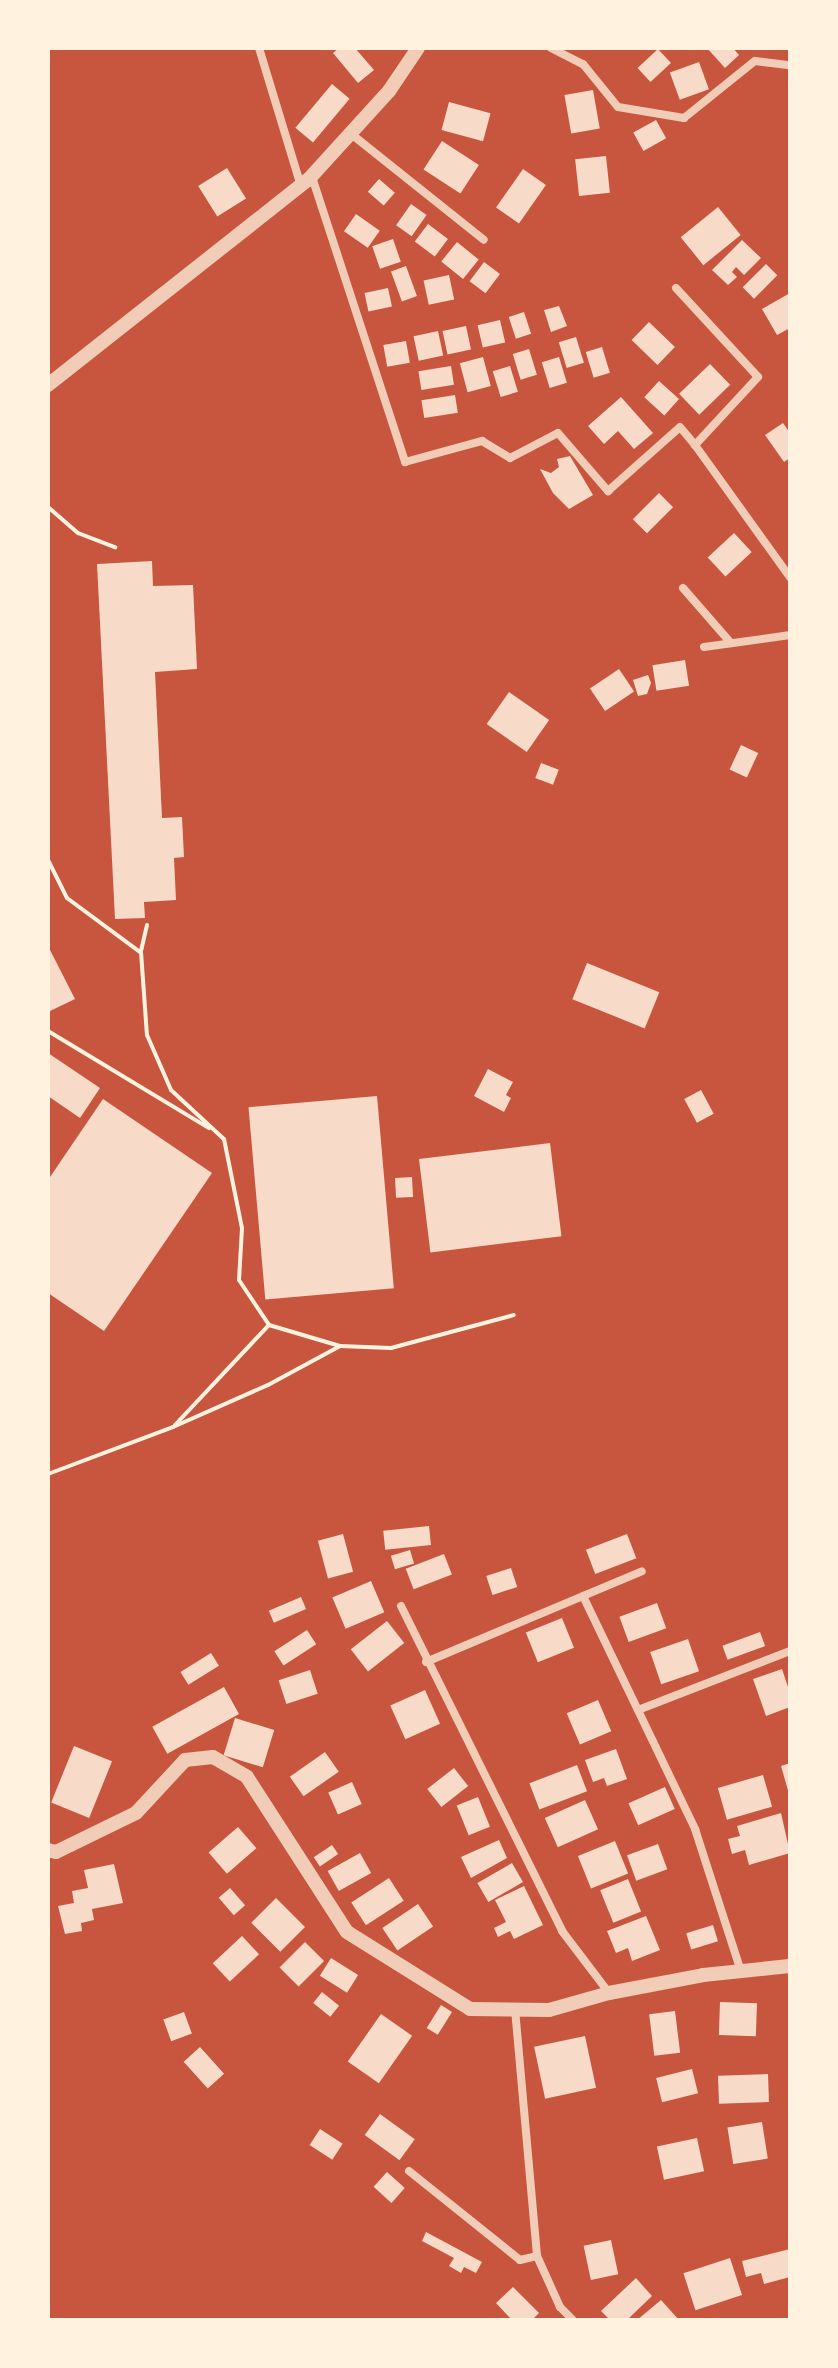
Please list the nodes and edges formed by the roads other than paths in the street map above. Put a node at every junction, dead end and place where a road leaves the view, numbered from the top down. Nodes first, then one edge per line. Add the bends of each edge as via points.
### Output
1 (259, 48) edge
2 (418, 48) edge
3 (551, 48) edge
4 (790, 65) edge
5 (350, 133) junction
6 (306, 181) junction
7 (484, 240) dead end
8 (676, 288) dead end
9 (48, 385) edge
10 (695, 445) junction
11 (790, 577) edge
12 (683, 588) dead end
13 (790, 635) edge
14 (731, 643) junction
15 (704, 647) dead end
16 (642, 1571) dead end
17 (583, 1596) junction
18 (401, 1606) dead end
19 (790, 1651) edge
20 (426, 1662) junction
21 (638, 1710) junction
22 (48, 1850) edge
23 (790, 1966) edge
24 (741, 1971) junction
25 (609, 1993) junction
26 (515, 2009) junction
27 (409, 2171) dead end
28 (537, 2256) junction
29 (573, 2320) edge

1 - 6 street
2 - 5 street via 389,91
3 - 4 street via 583,64 618,107 684,118 755,61
5 - 6 street
5 - 7 street
6 - 9 street
6 - 10 street via 405,462 482,441 510,458 558,433 608,491 680,427
8 - 10 street via 758,377
10 - 11 street
12 - 14 street
13 - 14 street
14 - 15 street
16 - 17 street
17 - 20 street
17 - 21 street
18 - 20 street
19 - 21 street
20 - 25 street via 562,1931
21 - 24 street via 695,1829
22 - 26 street via 56,1852 136,1813 185,1760 213,1757 247,1777 347,1932 470,2009
23 - 24 street
24 - 25 street
25 - 26 street via 549,2010
26 - 28 street
27 - 28 street via 520,2260
28 - 29 street via 560,2307

